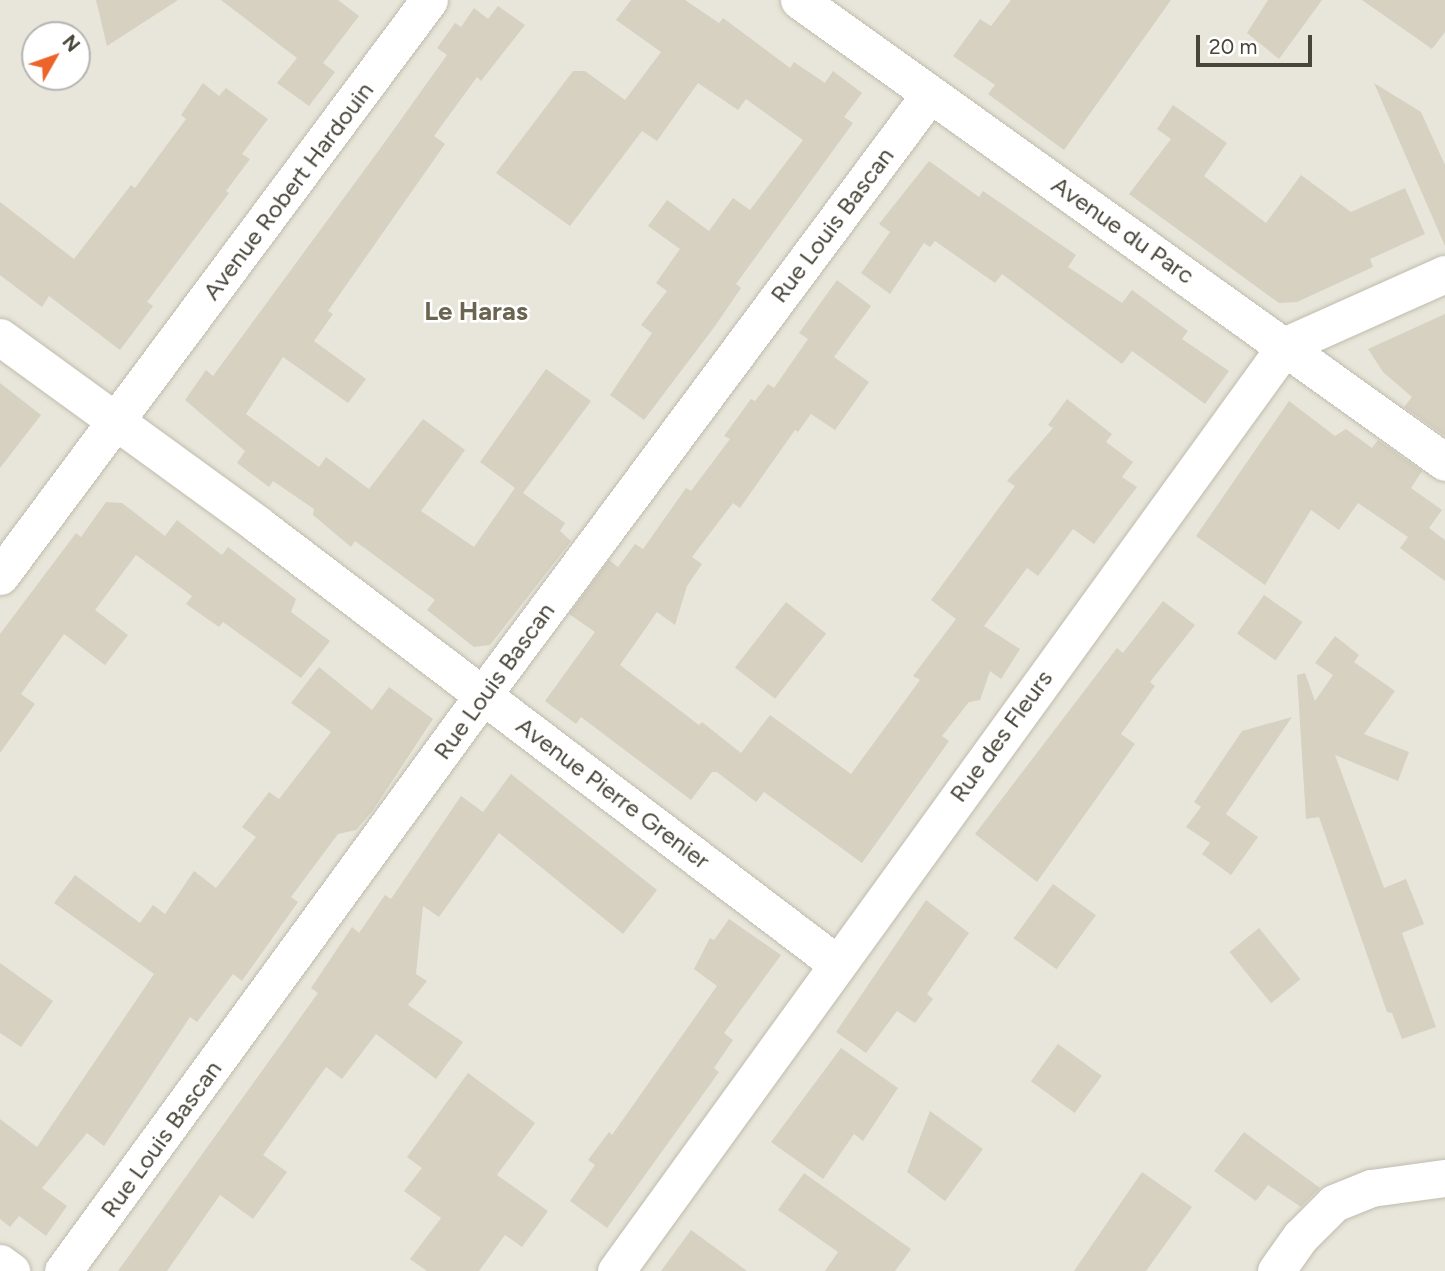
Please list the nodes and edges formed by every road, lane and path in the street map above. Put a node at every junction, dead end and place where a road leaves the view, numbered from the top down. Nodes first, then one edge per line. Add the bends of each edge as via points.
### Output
1 (429, 0) edge
2 (799, 0) edge
3 (930, 94) junction
4 (1445, 274) edge
5 (0, 337) edge
6 (1286, 345) junction
7 (115, 423) junction
8 (1445, 462) edge
9 (0, 576) edge
10 (483, 694) junction
11 (836, 963) junction
12 (1445, 1178) edge
13 (0, 1263) edge
14 (11, 1271) edge
15 (63, 1271) edge
16 (616, 1271) edge
17 (1276, 1271) edge

1 - 7 street, Avenue Robert Hardouin
2 - 3 street, Avenue du Parc
3 - 6 street, Avenue du Parc
3 - 10 street, Rue Louis Bascan
4 - 6 street, Rue des Fleurs
5 - 7 street, Avenue Pierre Grenier
6 - 8 street, Avenue du Parc
6 - 11 street, Rue des Fleurs
7 - 9 street, Avenue Robert Hardouin
7 - 10 street, Avenue Pierre Grenier via 154,447
10 - 11 street, Avenue Pierre Grenier
10 - 15 street, Rue Louis Bascan
11 - 16 street, Rue des Fleurs
12 - 17 street via 1371,1188 1334,1203 1300,1237
13 - 14 street

